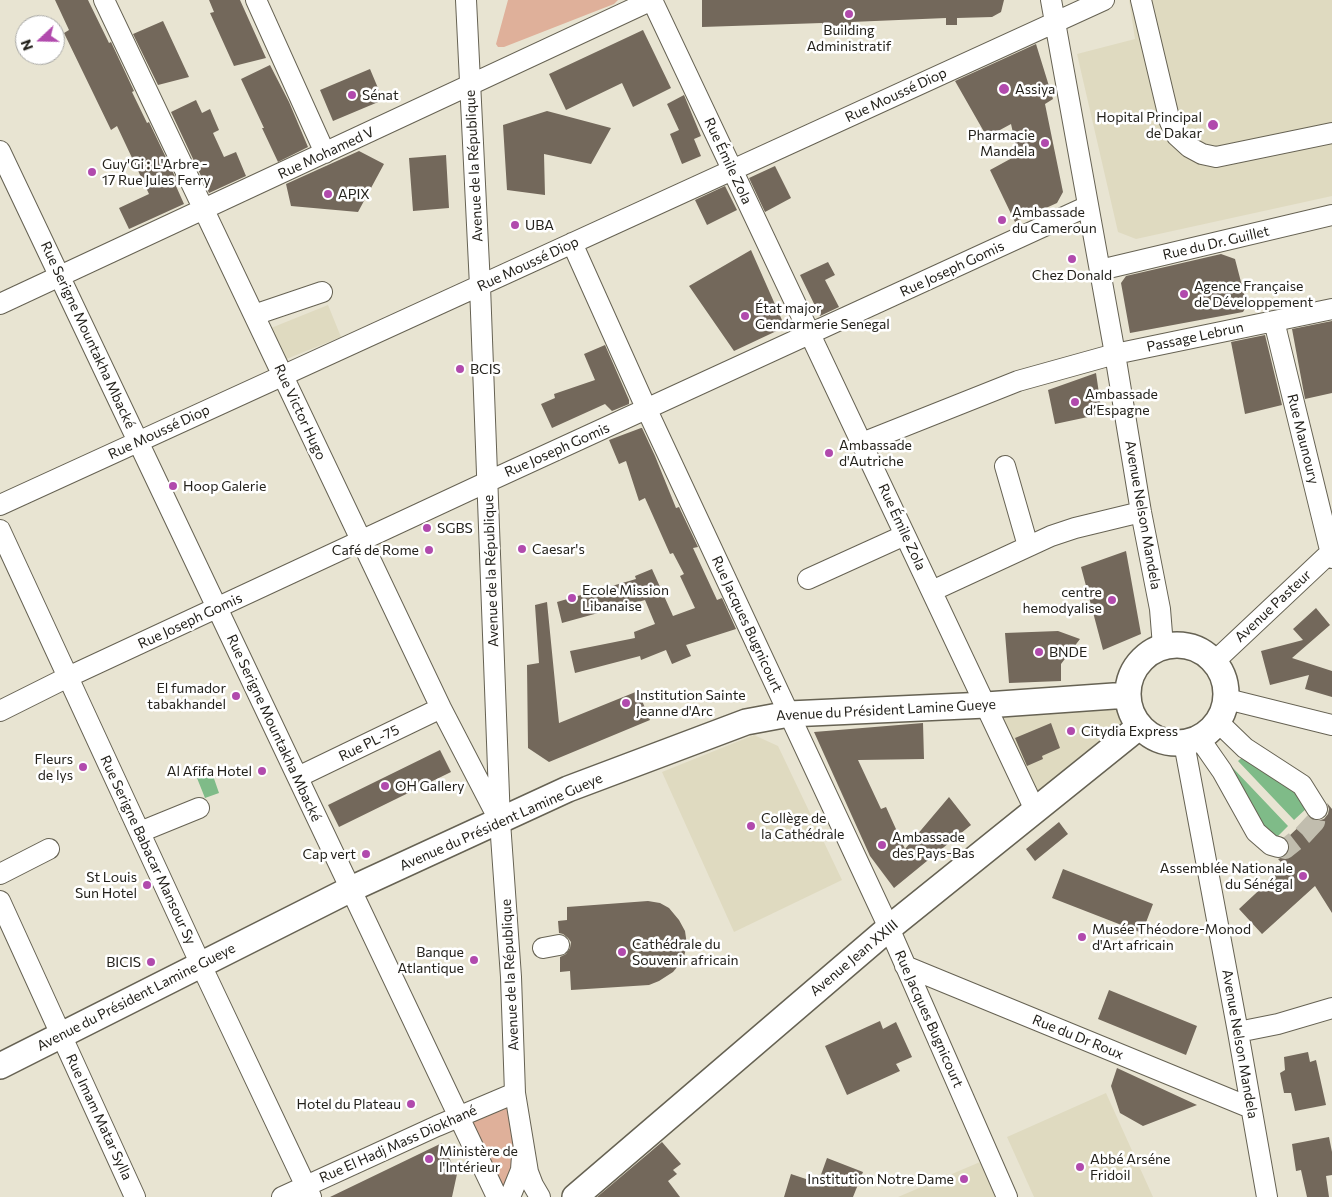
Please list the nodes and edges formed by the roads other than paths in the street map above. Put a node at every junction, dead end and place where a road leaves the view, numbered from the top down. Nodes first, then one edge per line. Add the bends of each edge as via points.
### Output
1 (104, 0) edge
2 (256, 0) edge
3 (466, 0) edge
4 (652, 0) edge
5 (1051, 0) edge
6 (1104, 0) edge
7 (1141, 0) edge
8 (1055, 22) junction
9 (470, 86) junction
10 (1332, 133) edge
11 (0, 151) edge
12 (325, 153) junction
13 (733, 170) junction
14 (1088, 206) junction
15 (204, 210) junction
16 (1332, 215) edge
17 (572, 244) junction
18 (1100, 270) junction
19 (60, 276) junction
20 (480, 286) junction
21 (322, 292) dead end
22 (0, 304) edge
23 (1332, 308) edge
24 (254, 315) junction
25 (1274, 321) junction
26 (810, 334) junction
27 (1115, 354) junction
28 (283, 376) junction
29 (647, 410) junction
30 (138, 442) junction
31 (862, 443) junction
32 (1005, 466) dead end
33 (487, 482) junction
34 (0, 505) edge
35 (1141, 512) junction
36 (0, 530) edge
37 (905, 535) junction
38 (362, 541) junction
39 (1028, 546) junction
40 (1332, 554) edge
41 (808, 579) dead end
42 (932, 591) junction
43 (217, 608) junction
44 (1163, 646) junction
45 (1214, 661) junction
46 (68, 677) junction
47 (1128, 694) junction
48 (986, 705) junction
49 (441, 708) junction
50 (1222, 710) junction
51 (0, 711) edge
52 (789, 714) junction
53 (1332, 725) edge
54 (1140, 726) junction
55 (1192, 740) junction
56 (298, 777) junction
57 (199, 808) dead end
58 (1317, 809) dead end
59 (1035, 810) junction
60 (500, 822) junction
61 (140, 832) junction
62 (1278, 847) dead end
63 (49, 849) dead end
64 (0, 874) edge
65 (351, 890) junction
66 (0, 901) edge
67 (889, 928) junction
68 (202, 965) junction
69 (905, 966) junction
70 (1332, 1008) edge
71 (1238, 1032) junction
72 (61, 1035) junction
73 (0, 1066) edge
74 (515, 1093) junction
75 (1252, 1108) junction
76 (459, 1116) junction
77 (522, 1141) junction
78 (309, 1191) edge
79 (135, 1197) edge
80 (282, 1197) edge
81 (497, 1197) edge
82 (510, 1197) edge
83 (540, 1197) edge
84 (575, 1197) edge
85 (1007, 1197) edge
86 (1267, 1197) edge

1 - 15 street, Rue Victor Hugo
2 - 12 street
3 - 9 street, Avenue de la République
4 - 9 street, Rue Mohamed V
4 - 13 street, Rue Émile Zola
5 - 8 street, Avenue Nelson Mandela
6 - 8 street, Rue Moussé Diop
7 - 10 street via 1170,122 1177,136 1189,147 1216,157
8 - 13 street, Rue Moussé Diop
8 - 14 street, Avenue Nelson Mandela
9 - 12 street, Rue Mohamed V
9 - 20 street, Avenue de la République
11 - 19 street, Rue Serigne Mountakha Mbacké
12 - 15 street, Rue Mohamed V
13 - 17 street, Rue Moussé Diop
13 - 26 street, Rue Émile Zola
14 - 18 street, Avenue Nelson Mandela
14 - 26 street, Rue Joseph Gomis
15 - 19 street, Rue Mohamed V
15 - 24 street, Rue Victor Hugo
16 - 18 street, Rue du Dr. Guillet
17 - 20 street, Rue Moussé Diop
17 - 29 street, Rue Jacques Bugnicourt
18 - 27 street, Avenue Nelson Mandela
19 - 22 street, Rue Mohamed V
19 - 30 street, Rue Serigne Mountakha Mbacké
20 - 28 street, Rue Moussé Diop
20 - 33 street, Avenue de la République
21 - 24 street
23 - 25 street, Passage Lebrun
24 - 28 street, Rue Victor Hugo
25 - 27 street, Passage Lebrun
25 - 40 street, Rue Maunoury
26 - 29 street, Rue Joseph Gomis
26 - 31 street, Rue Émile Zola
27 - 31 street, Passage Lebrun via 1010,384
27 - 35 street, Avenue Nelson Mandela
28 - 30 street, Rue Moussé Diop
28 - 38 street, Rue Victor Hugo
29 - 33 street, Rue Joseph Gomis
29 - 52 street, Rue Jacques Bugnicourt
30 - 34 street, Rue Moussé Diop
30 - 43 street, Rue Serigne Mountakha Mbacké
31 - 37 street, Rue Émile Zola
32 - 39 street
33 - 38 street, Rue Joseph Gomis
33 - 60 street, Avenue de la République
35 - 39 street via 1075,528
35 - 44 street, Avenue Nelson Mandela via 1160,609
36 - 46 street, Rue Serigne Babacar Mansour Sy
37 - 41 street
37 - 42 street, Rue Émile Zola
38 - 43 street, Rue Joseph Gomis
38 - 49 street, Rue Victor Hugo
39 - 42 street
40 - 45 street, Avenue Pasteur
42 - 48 street, Rue Émile Zola
43 - 46 street, Rue Joseph Gomis
43 - 56 street, Rue Serigne Mountakha Mbacké
44 - 45 main road via 1191,646
44 - 47 main road via 1141,659 1129,682
45 - 50 main road via 1225,679
46 - 51 street, Rue Joseph Gomis
46 - 61 street, Rue Serigne Babacar Mansour Sy
47 - 48 main road, Avenue du Président Lamine Gueye
47 - 54 main road via 1131,711
48 - 52 main road, Avenue du Président Lamine Gueye
48 - 59 street, Rue Émile Zola
49 - 56 street, Rue PL-75
49 - 60 street, Rue Victor Hugo
50 - 53 street
50 - 55 main road via 1212,729
50 - 58 street via 1245,748 1302,785
52 - 60 main road, Avenue du Président Lamine Gueye via 746,722 568,789
52 - 67 street, Rue Jacques Bugnicourt
54 - 55 main road via 1157,739 1174,743
54 - 59 main road, Avenue Jean XXIII
55 - 62 street via 1222,771 1256,832
55 - 71 street, Avenue Nelson Mandela
56 - 65 street, Rue Serigne Mountakha Mbacké
57 - 61 street
59 - 67 main road, Avenue Jean XXIII
60 - 65 main road, Avenue du Président Lamine Gueye
60 - 74 street, Avenue de la République
61 - 68 street, Rue Serigne Babacar Mansour Sy
63 - 64 street
65 - 68 main road, Avenue du Président Lamine Gueye
65 - 76 street, Rue Serigne Mountakha Mbacké
66 - 72 street, Rue Imam Matar Sylla
67 - 69 street, Rue Jacques Bugnicourt
67 - 84 main road, Avenue Jean XXIII
68 - 72 main road, Avenue du Président Lamine Gueye
68 - 78 street, Rue Serigne Babacar Mansour Sy
69 - 75 street, Rue du Dr Roux
69 - 85 street, Rue Jacques Bugnicourt
70 - 71 street
71 - 75 street, Avenue Nelson Mandela
72 - 73 main road, Avenue du Président Lamine Gueye
72 - 79 street, Rue Imam Matar Sylla
74 - 76 street, Rue El Hadj Mass Diokhané
74 - 77 street, Avenue de la République
75 - 86 street, Avenue Nelson Mandela
76 - 78 street, Rue El Hadj Mass Diokhané
76 - 81 street, Rue Serigne Mountakha Mbacké
77 - 82 street, Avenue de la République via 521,1170
77 - 83 street, Avenue de la République via 528,1172
78 - 80 street, Rue El Hadj Mass Diokhané

